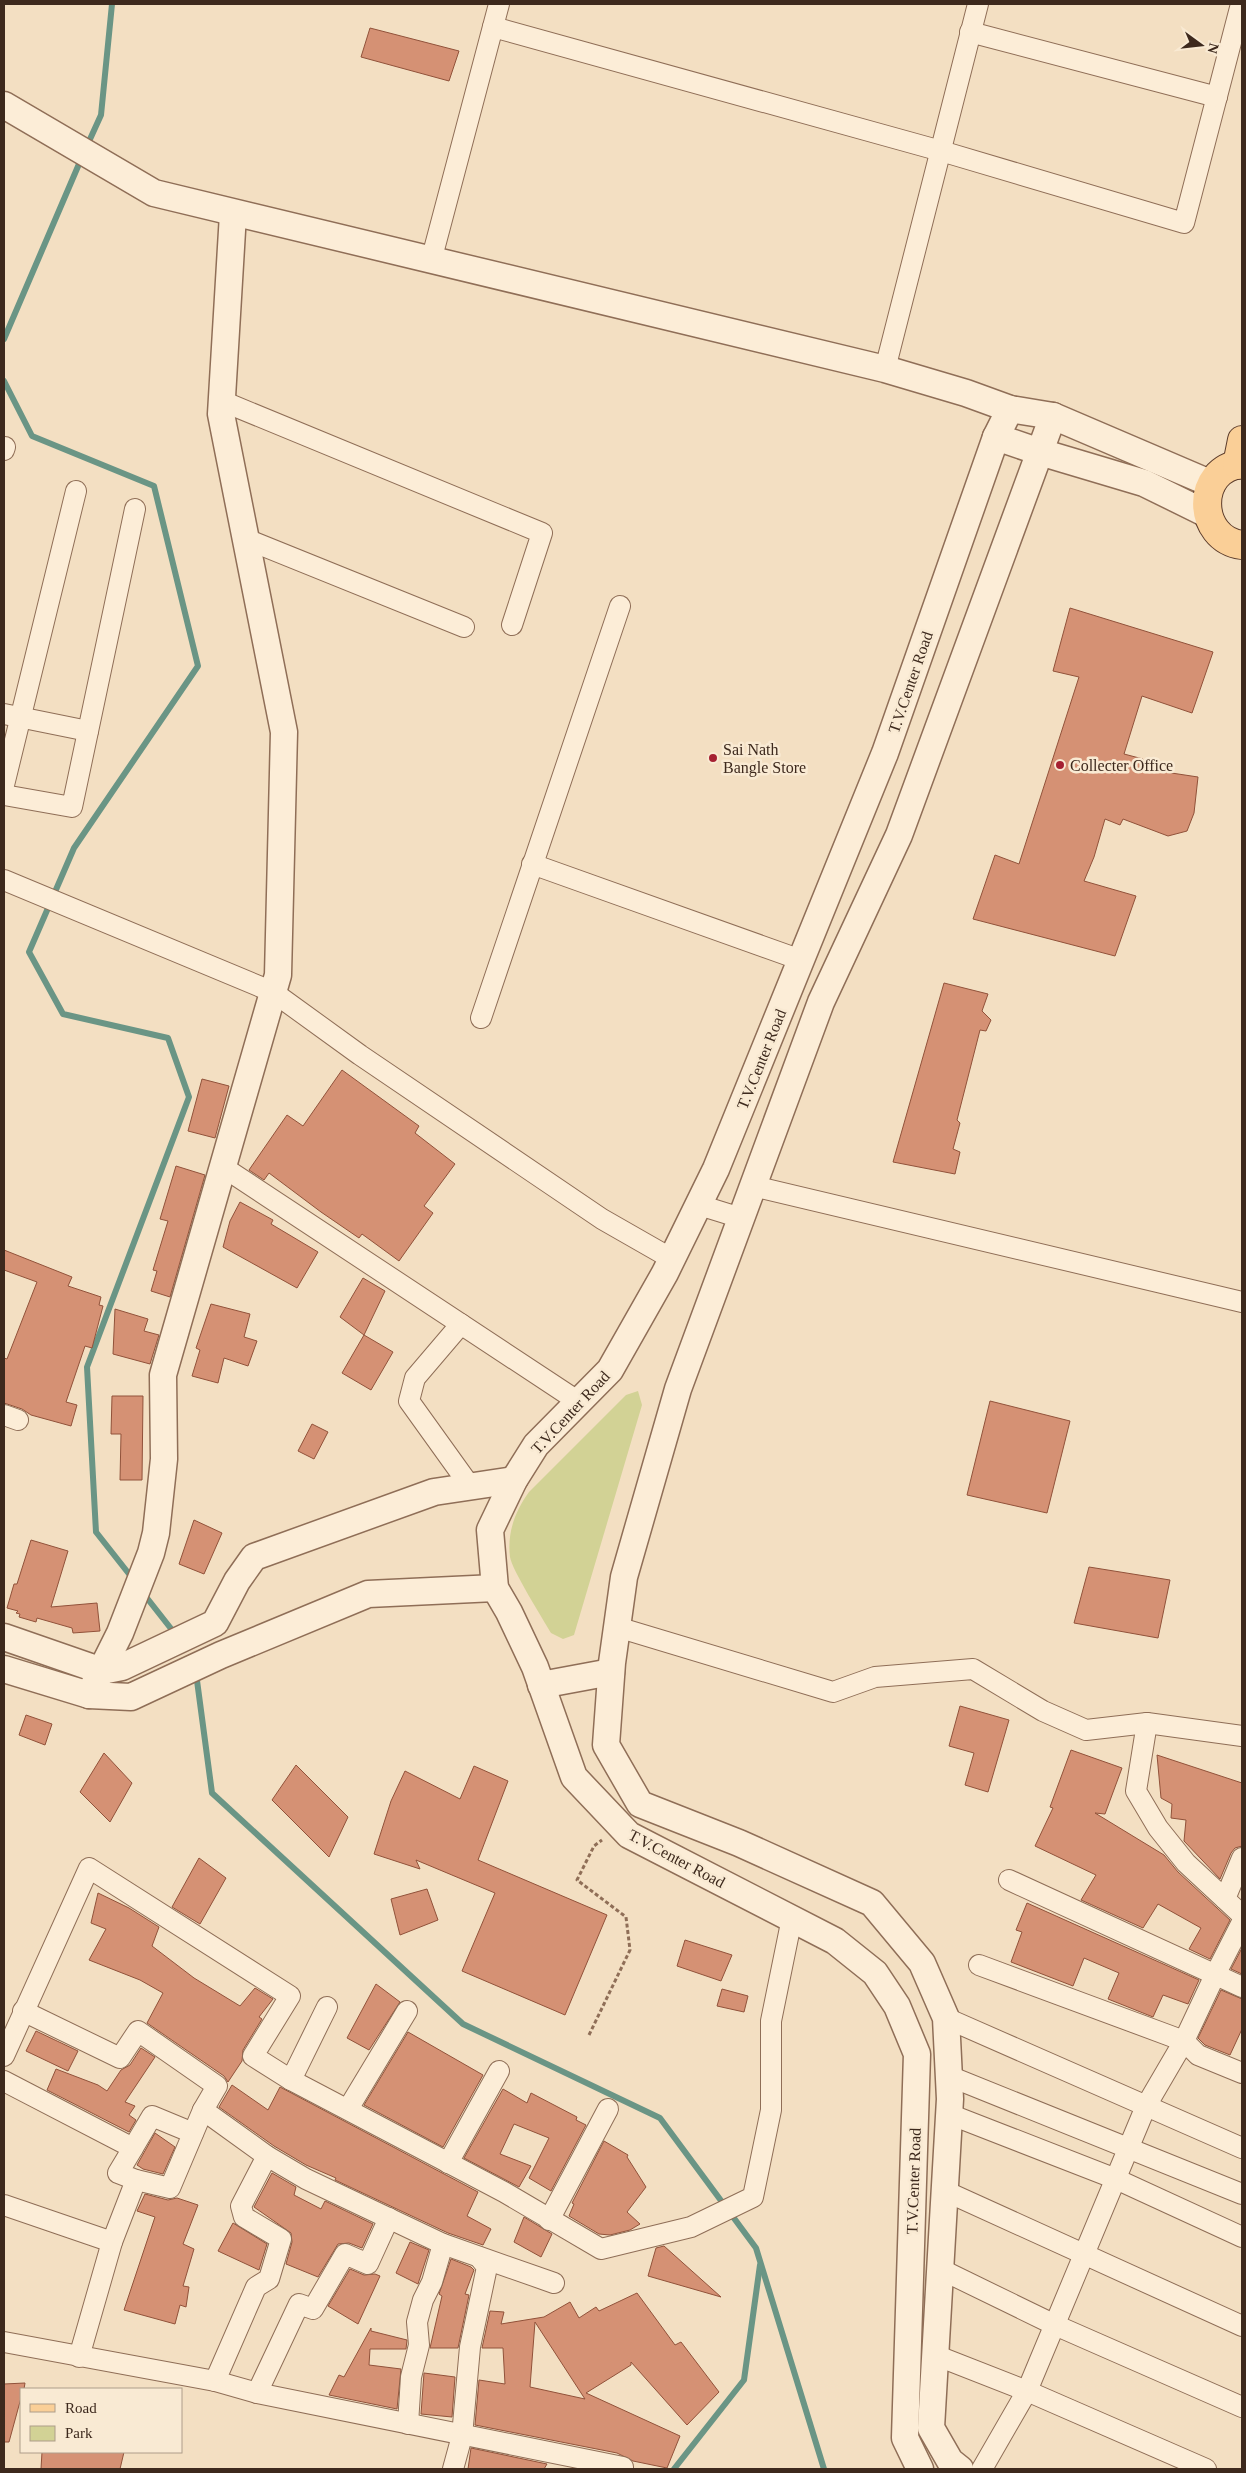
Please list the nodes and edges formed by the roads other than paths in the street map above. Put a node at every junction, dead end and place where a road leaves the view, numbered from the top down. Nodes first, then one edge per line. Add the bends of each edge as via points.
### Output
1 (499, 4) edge
2 (978, 4) edge
3 (1241, 4) edge
4 (492, 27) junction
5 (970, 32) junction
6 (1217, 97) junction
7 (4, 105) edge
8 (941, 151) junction
9 (233, 214) junction
10 (431, 261) junction
11 (885, 369) junction
12 (222, 401) junction
13 (1010, 409) junction
14 (1053, 416) junction
15 (996, 437) junction
16 (1040, 452) junction
17 (1240, 456) edge
18 (1212, 484) junction
19 (76, 491) dead end
20 (135, 509) dead end
21 (1207, 514) junction
22 (246, 539) junction
23 (1241, 545) edge
24 (620, 606) dead end
25 (512, 625) dead end
26 (464, 627) dead end
27 (12, 716) edge
28 (88, 732) junction
29 (4, 785) edge
30 (4, 795) edge
31 (532, 864) junction
32 (4, 880) edge
33 (833, 881) junction
34 (869, 898) junction
35 (801, 960) junction
36 (273, 992) junction
37 (481, 1018) dead end
38 (223, 1166) junction
39 (753, 1186) junction
40 (699, 1204) junction
41 (741, 1218) junction
42 (672, 1258) junction
43 (1242, 1302) edge
44 (461, 1324) junction
45 (579, 1402) junction
46 (514, 1480) junction
47 (470, 1486) junction
48 (495, 1588) junction
49 (617, 1627) junction
50 (4, 1637) edge
51 (4, 1669) edge
52 (112, 1670) junction
53 (611, 1672) junction
54 (541, 1686) junction
55 (89, 1695) junction
56 (1147, 1723) junction
57 (1242, 1736) edge
58 (1242, 1858) edge
59 (1009, 1880) dead end
60 (1225, 1899) junction
61 (1242, 1915) edge
62 (792, 1918) junction
63 (1242, 1922) edge
64 (978, 1965) dead end
65 (1215, 1975) junction
66 (1242, 1987) edge
67 (327, 2007) dead end
68 (23, 2011) junction
69 (407, 2011) dead end
70 (946, 2018) junction
71 (1184, 2041) junction
72 (4, 2056) edge
73 (499, 2071) dead end
74 (1242, 2073) edge
75 (291, 2080) junction
76 (4, 2081) edge
77 (916, 2096) junction
78 (950, 2096) junction
79 (1146, 2106) junction
80 (348, 2109) junction
81 (608, 2109) dead end
82 (203, 2110) junction
83 (193, 2133) junction
84 (134, 2148) junction
85 (1129, 2148) junction
86 (1242, 2148) edge
87 (267, 2156) junction
88 (448, 2163) junction
89 (1116, 2179) junction
90 (136, 2180) junction
91 (945, 2191) junction
92 (1242, 2194) edge
93 (4, 2205) edge
94 (389, 2218) junction
95 (549, 2220) junction
96 (1242, 2238) edge
97 (112, 2242) junction
98 (442, 2244) junction
99 (1084, 2254) junction
100 (479, 2256) junction
101 (940, 2269) junction
102 (554, 2283) dead end
103 (1055, 2325) junction
104 (1242, 2326) edge
105 (4, 2342) edge
106 (935, 2355) junction
107 (79, 2357) junction
108 (215, 2381) junction
109 (1027, 2391) junction
110 (257, 2393) junction
111 (1242, 2407) edge
112 (408, 2424) junction
113 (462, 2436) junction
114 (623, 2467) dead end
115 (453, 2469) edge
116 (920, 2469) edge
117 (960, 2469) edge
118 (982, 2469) edge
119 (1206, 2469) edge

1 - 4 street
2 - 5 street
3 - 6 street
4 - 8 street
4 - 10 street
5 - 6 street
5 - 8 street
6 - 8 street via 1184,223
7 - 9 street via 154,193
8 - 11 street
9 - 10 street
9 - 12 street
10 - 11 street
11 - 13 street
12 - 22 street via 221,414
12 - 25 street via 542,533
13 - 14 street
13 - 15 street, T.V.Center Road
14 - 16 street, T.V.Center Road
14 - 18 street
15 - 16 street
15 - 33 street, T.V.Center Road via 885,752
16 - 21 street via 1144,483
16 - 34 street, T.V.Center Road via 899,835
17 - 18 main road
18 - 21 main road via 1206,504
19 - 27 street
20 - 28 street
21 - 23 main road via 1219,534
22 - 26 street
22 - 36 street via 284,732 278,975
24 - 31 street
27 - 28 street
27 - 29 street
28 - 30 street via 72,807
31 - 35 street
31 - 37 street
32 - 36 street
33 - 34 street
33 - 35 street, T.V.Center Road
34 - 39 street, T.V.Center Road via 821,1002
35 - 40 street, T.V.Center Road
36 - 38 street
36 - 42 street via 602,1219
38 - 44 street
38 - 52 street via 163,1375 164,1459 156,1533 120,1633
39 - 41 street, T.V.Center Road
39 - 43 street
40 - 41 street
40 - 42 street, T.V.Center Road
41 - 49 street, T.V.Center Road via 678,1389 624,1577
42 - 45 street, T.V.Center Road via 610,1370
44 - 45 street
44 - 47 street via 415,1378 409,1401
45 - 46 street, T.V.Center Road via 536,1444
46 - 47 street
46 - 48 street, T.V.Center Road via 490,1530
47 - 52 street via 434,1492 254,1557 215,1623
48 - 54 street, T.V.Center Road
48 - 55 street via 368,1594 221,1655 131,1697
49 - 53 street, T.V.Center Road
49 - 56 street via 833,1692 874,1677 973,1669 1043,1711 1086,1730
50 - 52 street
51 - 55 street
52 - 55 street
53 - 54 street
53 - 70 street, T.V.Center Road via 606,1745 640,1804 872,1903 922,1962
54 - 62 street, T.V.Center Road via 574,1777 629,1835
56 - 57 street
56 - 60 street via 1136,1792 1158,1828 1186,1863
58 - 60 street
59 - 65 street
60 - 61 street
62 - 77 street, T.V.Center Road via 835,1941 875,1973 897,2006 917,2054
62 - 95 street via 772,2021 771,2110 754,2197 691,2227 601,2250
63 - 65 street
64 - 71 street
65 - 66 street
65 - 71 street
67 - 75 street
68 - 72 street
68 - 75 street via 89,1868 290,1996 253,2056
68 - 82 street via 120,2058 138,2031 217,2086
69 - 80 street
70 - 78 street, T.V.Center Road
70 - 79 street
71 - 74 street via 1198,2055
71 - 79 street
73 - 88 street
75 - 80 street
76 - 84 street
77 - 78 street
77 - 116 street, T.V.Center Road via 905,2438
78 - 85 street
78 - 89 street
78 - 91 street, T.V.Center Road
79 - 85 street
79 - 86 street
80 - 88 street
81 - 95 street
82 - 83 street
82 - 87 street
83 - 84 street via 152,2116
83 - 90 street via 170,2188
84 - 90 street via 118,2173
85 - 89 street
85 - 92 street
87 - 94 street via 306,2179
87 - 108 street via 241,2206 244,2217 282,2239 269,2279 256,2287
88 - 95 street
89 - 96 street
89 - 99 street
90 - 97 street
91 - 99 street
91 - 101 street, T.V.Center Road
93 - 97 street
94 - 98 street
94 - 110 street via 368,2264 345,2254 313,2309 299,2304
97 - 107 street
98 - 100 street
98 - 112 street via 417,2322 419,2346 411,2377
99 - 103 street
99 - 104 street
100 - 102 street
100 - 113 street via 487,2267 470,2347
101 - 103 street
101 - 106 street, T.V.Center Road
103 - 109 street
103 - 111 street
105 - 107 street
106 - 109 street
106 - 117 street, T.V.Center Road via 930,2428 950,2461
107 - 108 street
108 - 110 street
109 - 118 street
109 - 119 street
110 - 112 street
112 - 113 street
113 - 114 street
113 - 115 street

